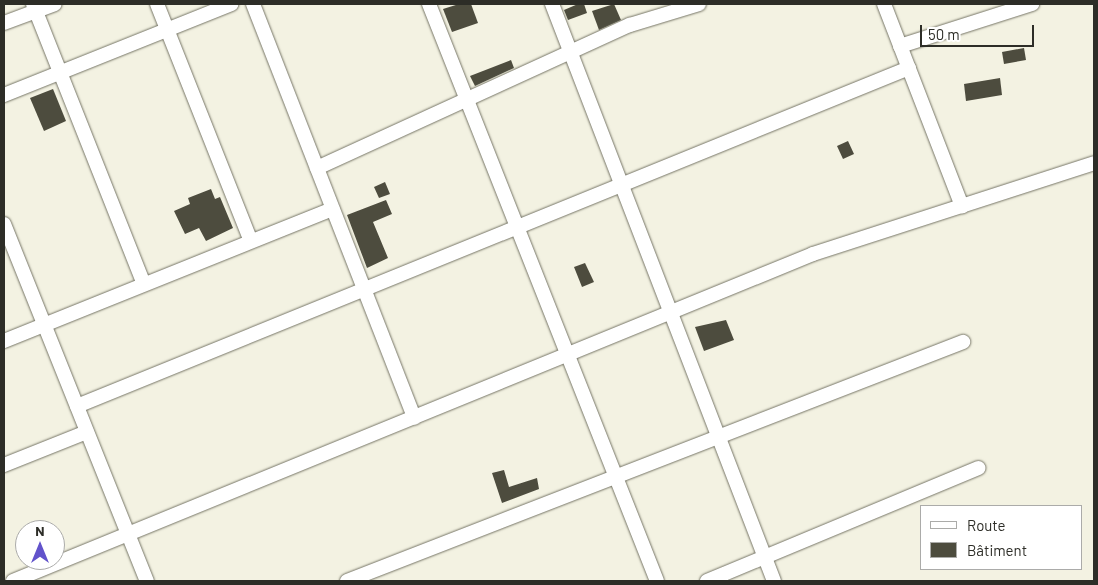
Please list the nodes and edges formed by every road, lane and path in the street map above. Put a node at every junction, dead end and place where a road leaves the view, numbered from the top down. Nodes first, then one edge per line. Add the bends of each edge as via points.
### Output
1 (55, 4) edge
2 (157, 4) edge
3 (232, 4) edge
4 (253, 4) edge
5 (429, 4) edge
6 (552, 4) edge
7 (699, 4) edge
8 (884, 4) edge
9 (1032, 4) edge
10 (34, 7) edge
11 (4, 23) edge
12 (167, 30) junction
13 (900, 46) junction
14 (570, 52) junction
15 (908, 68) junction
16 (60, 73) junction
17 (4, 96) edge
18 (467, 99) junction
19 (1094, 163) edge
20 (317, 168) junction
21 (621, 185) junction
22 (962, 206) junction
23 (332, 209) junction
24 (4, 224) edge
25 (517, 227) junction
26 (252, 241) junction
27 (144, 284) junction
28 (364, 289) junction
29 (671, 312) junction
30 (44, 324) junction
31 (4, 341) edge
32 (963, 342) dead end
33 (567, 355) junction
34 (77, 406) junction
35 (414, 418) junction
36 (87, 432) junction
37 (719, 437) junction
38 (4, 465) edge
39 (978, 468) dead end
40 (616, 477) junction
41 (128, 534) junction
42 (765, 557) junction
43 (13, 581) edge
44 (147, 581) edge
45 (347, 581) edge
46 (657, 581) edge
47 (708, 581) edge
48 (774, 581) edge

1 - 10 street
2 - 12 street
3 - 12 street
4 - 20 street
5 - 18 street
6 - 14 street
7 - 14 street via 630,25
8 - 13 street
9 - 13 street
10 - 11 street
10 - 16 street
12 - 16 street
12 - 26 street
13 - 15 street
14 - 18 street
14 - 21 street
15 - 21 street
15 - 22 street
16 - 17 street
16 - 27 street
18 - 20 street
18 - 25 street
19 - 22 street
20 - 23 street
21 - 25 street
21 - 29 street
22 - 29 street via 813,254
23 - 26 street
23 - 28 street
24 - 30 street
25 - 28 street
25 - 33 street
26 - 27 street
27 - 30 street
28 - 34 street
28 - 35 street
29 - 33 street
29 - 37 street
30 - 31 street
30 - 34 street
32 - 37 street
33 - 35 street
33 - 40 street
34 - 36 street
35 - 41 street
36 - 38 street
36 - 41 street
37 - 40 street
37 - 42 street
39 - 42 street
40 - 45 street
40 - 46 street
41 - 43 street
41 - 44 street
42 - 47 street
42 - 48 street

